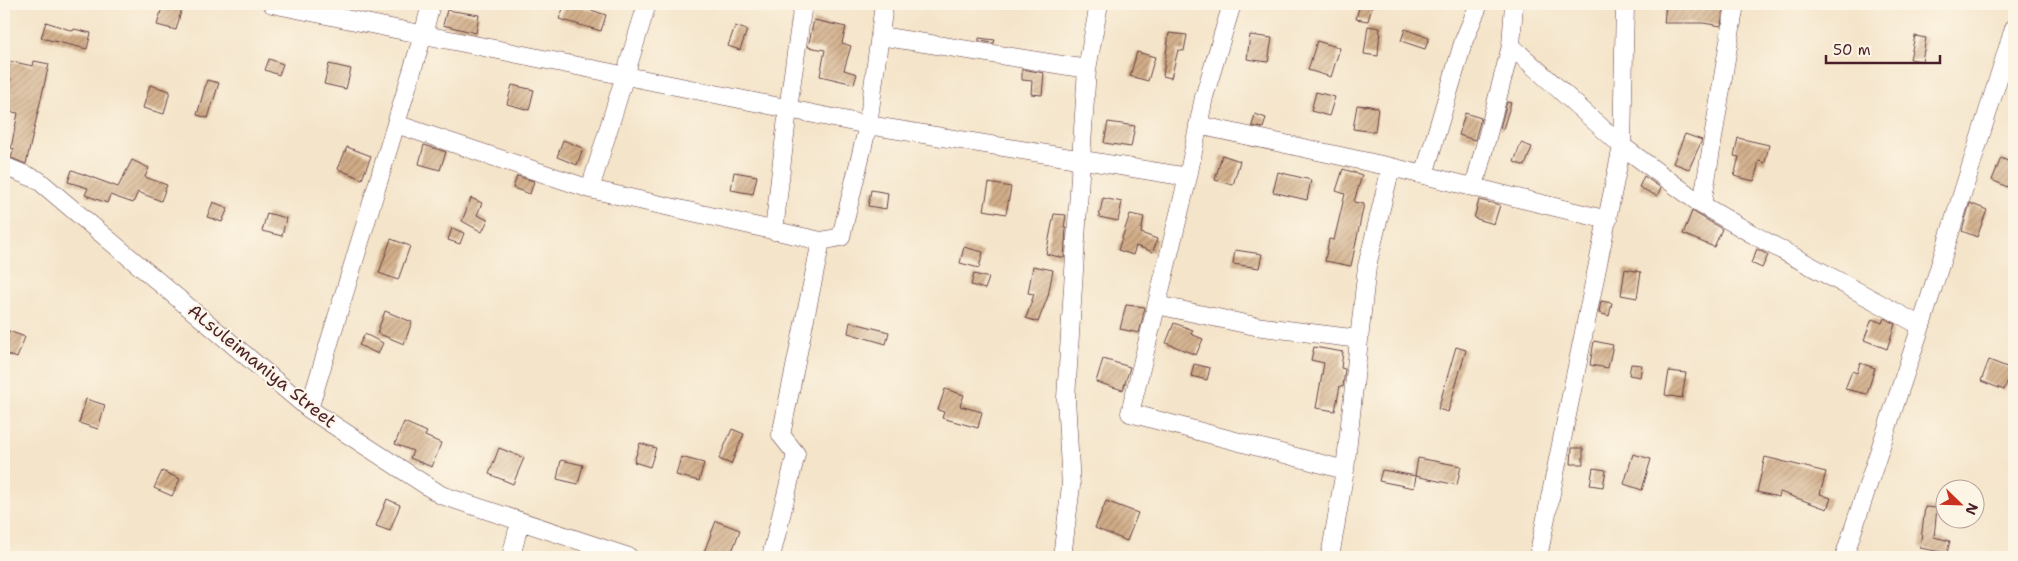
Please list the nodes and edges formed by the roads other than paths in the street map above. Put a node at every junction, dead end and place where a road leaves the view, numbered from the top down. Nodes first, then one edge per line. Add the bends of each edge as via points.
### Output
1 (272, 4) edge
2 (431, 4) edge
3 (647, 4) edge
4 (804, 4) edge
5 (884, 4) edge
6 (1099, 4) edge
7 (1232, 4) edge
8 (1479, 4) edge
9 (1514, 4) edge
10 (1625, 4) edge
11 (1735, 4) edge
12 (2014, 28) edge
13 (423, 36) junction
14 (880, 36) junction
15 (1511, 46) junction
16 (1087, 69) junction
17 (624, 76) junction
18 (788, 108) junction
19 (396, 124) junction
20 (1198, 124) junction
21 (868, 125) junction
22 (1622, 146) junction
23 (1081, 160) junction
24 (4, 166) edge
25 (1391, 167) junction
26 (1424, 175) junction
27 (1188, 177) junction
28 (1474, 187) junction
29 (590, 189) junction
30 (1702, 205) junction
31 (1608, 220) junction
32 (774, 231) junction
33 (822, 241) junction
34 (1157, 304) junction
35 (1921, 326) junction
36 (1359, 339) junction
37 (309, 409) junction
38 (1345, 470) junction
39 (520, 521) junction
40 (511, 557) edge
41 (628, 557) edge
42 (771, 557) edge
43 (1062, 557) edge
44 (1330, 557) edge
45 (1538, 557) edge
46 (1844, 557) edge

1 - 13 street
2 - 13 street
3 - 17 street
4 - 18 street
5 - 14 street
6 - 16 street
7 - 20 street
8 - 26 street via 1464,40
9 - 15 street
10 - 22 street
11 - 30 street
12 - 35 street
13 - 17 street
13 - 19 street
14 - 16 street
14 - 21 street
15 - 22 street
15 - 28 street
16 - 23 street
17 - 18 street
17 - 29 street
18 - 21 street
18 - 32 street
19 - 29 street
19 - 37 street
20 - 25 street
20 - 27 street
21 - 23 street
21 - 33 street via 841,237
22 - 30 street
22 - 31 street
23 - 27 street
23 - 43 street via 1066,398 1071,486
24 - 37 street, ALsuleimaniya Street via 38,180
25 - 26 street
25 - 36 street via 1367,266
26 - 28 street
27 - 34 street
28 - 31 street
29 - 32 street
30 - 35 street
31 - 45 street
32 - 33 street
33 - 42 street via 781,435 796,454
34 - 36 street via 1255,326
34 - 38 street via 1130,413
35 - 46 street
36 - 38 street
37 - 39 street, ALsuleimaniya Street via 441,495
38 - 44 street
39 - 40 street
39 - 41 street, ALsuleimaniya Street

